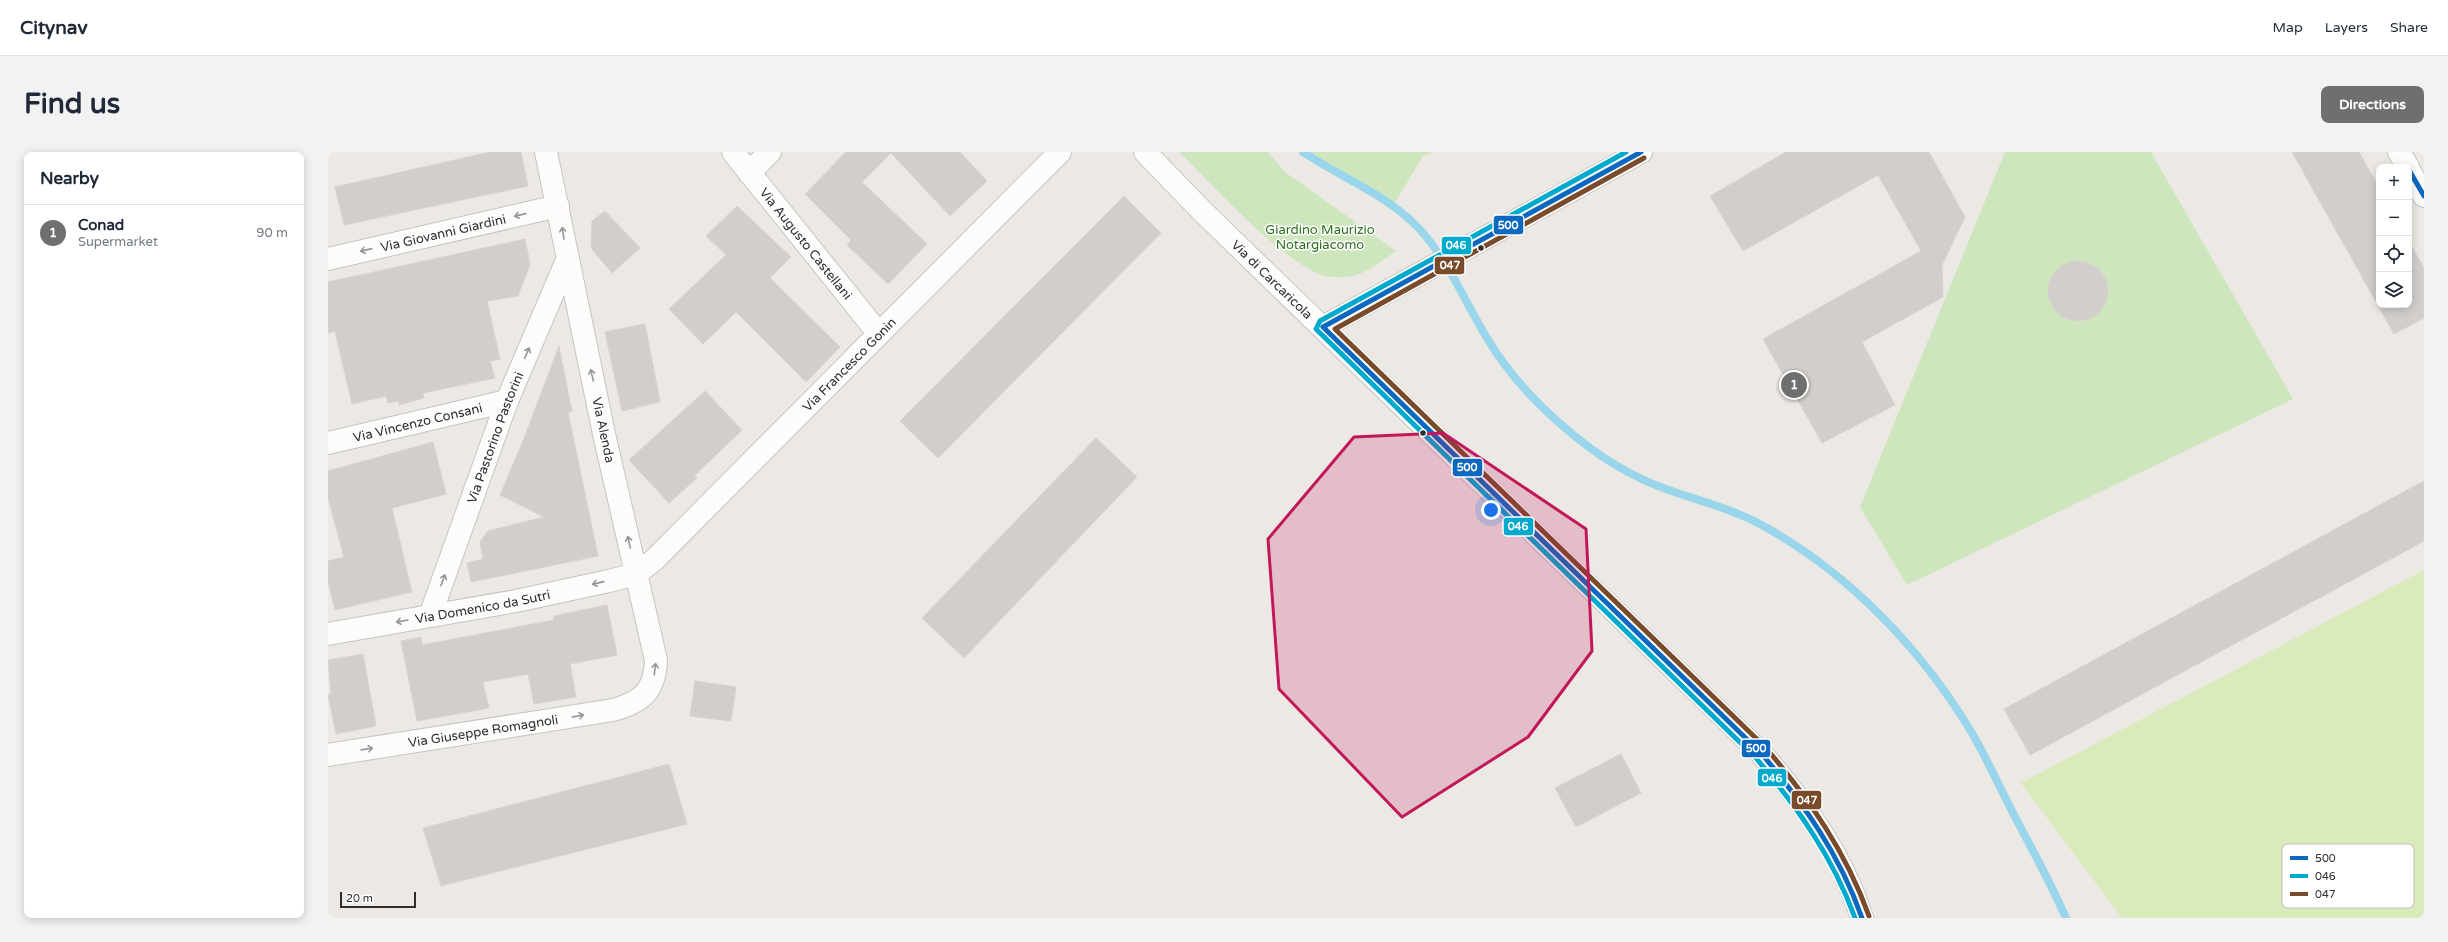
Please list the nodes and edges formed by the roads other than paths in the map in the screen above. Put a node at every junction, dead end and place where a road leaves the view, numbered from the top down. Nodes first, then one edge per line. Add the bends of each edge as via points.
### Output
1 (546, 152) edge
2 (733, 152) edge
3 (770, 152) edge
4 (1060, 152) edge
5 (1145, 152) edge
6 (1641, 152) edge
7 (2399, 152) edge
8 (2406, 164) edge
9 (750, 173) junction
10 (2412, 175) edge
11 (2424, 196) edge
12 (558, 206) junction
13 (328, 259) edge
14 (567, 260) junction
15 (1323, 327) junction
16 (879, 334) junction
17 (507, 401) junction
18 (328, 442) edge
19 (636, 574) junction
20 (430, 616) junction
21 (328, 634) edge
22 (636, 701) joint
23 (328, 755) edge
24 (1862, 918) edge

1 - 12 street, Via Alenda
2 - 9 street, Via Augusto Castellani
3 - 9 street
4 - 16 street, Via Francesco Gonin
5 - 15 street, Via di Carcaricola
6 - 15 street
7 - 8 street
9 - 16 street, Via Augusto Castellani
10 - 11 street
12 -> 13 street, Via Giovanni Giardini
14 -> 12 street, Via Alenda
17 -> 14 street, Via Pastorino Pastorini
19 -> 14 street, Via Alenda
15 - 24 street, Via di Carcaricola via 1761,753 1801,801 1825,837 1845,874
16 - 19 street, Via Francesco Gonin via 660,554
17 - 18 street, Via Vincenzo Consani
20 -> 17 street, Via Pastorino Pastorini
19 -> 20 street, Via Domenico da Sutri via 523,600
22 -> 19 street, Via Alenda via 652,686 656,660
20 -> 21 street, Via Domenico da Sutri
23 -> 22 street, Via Giuseppe Romagnoli via 613,710

